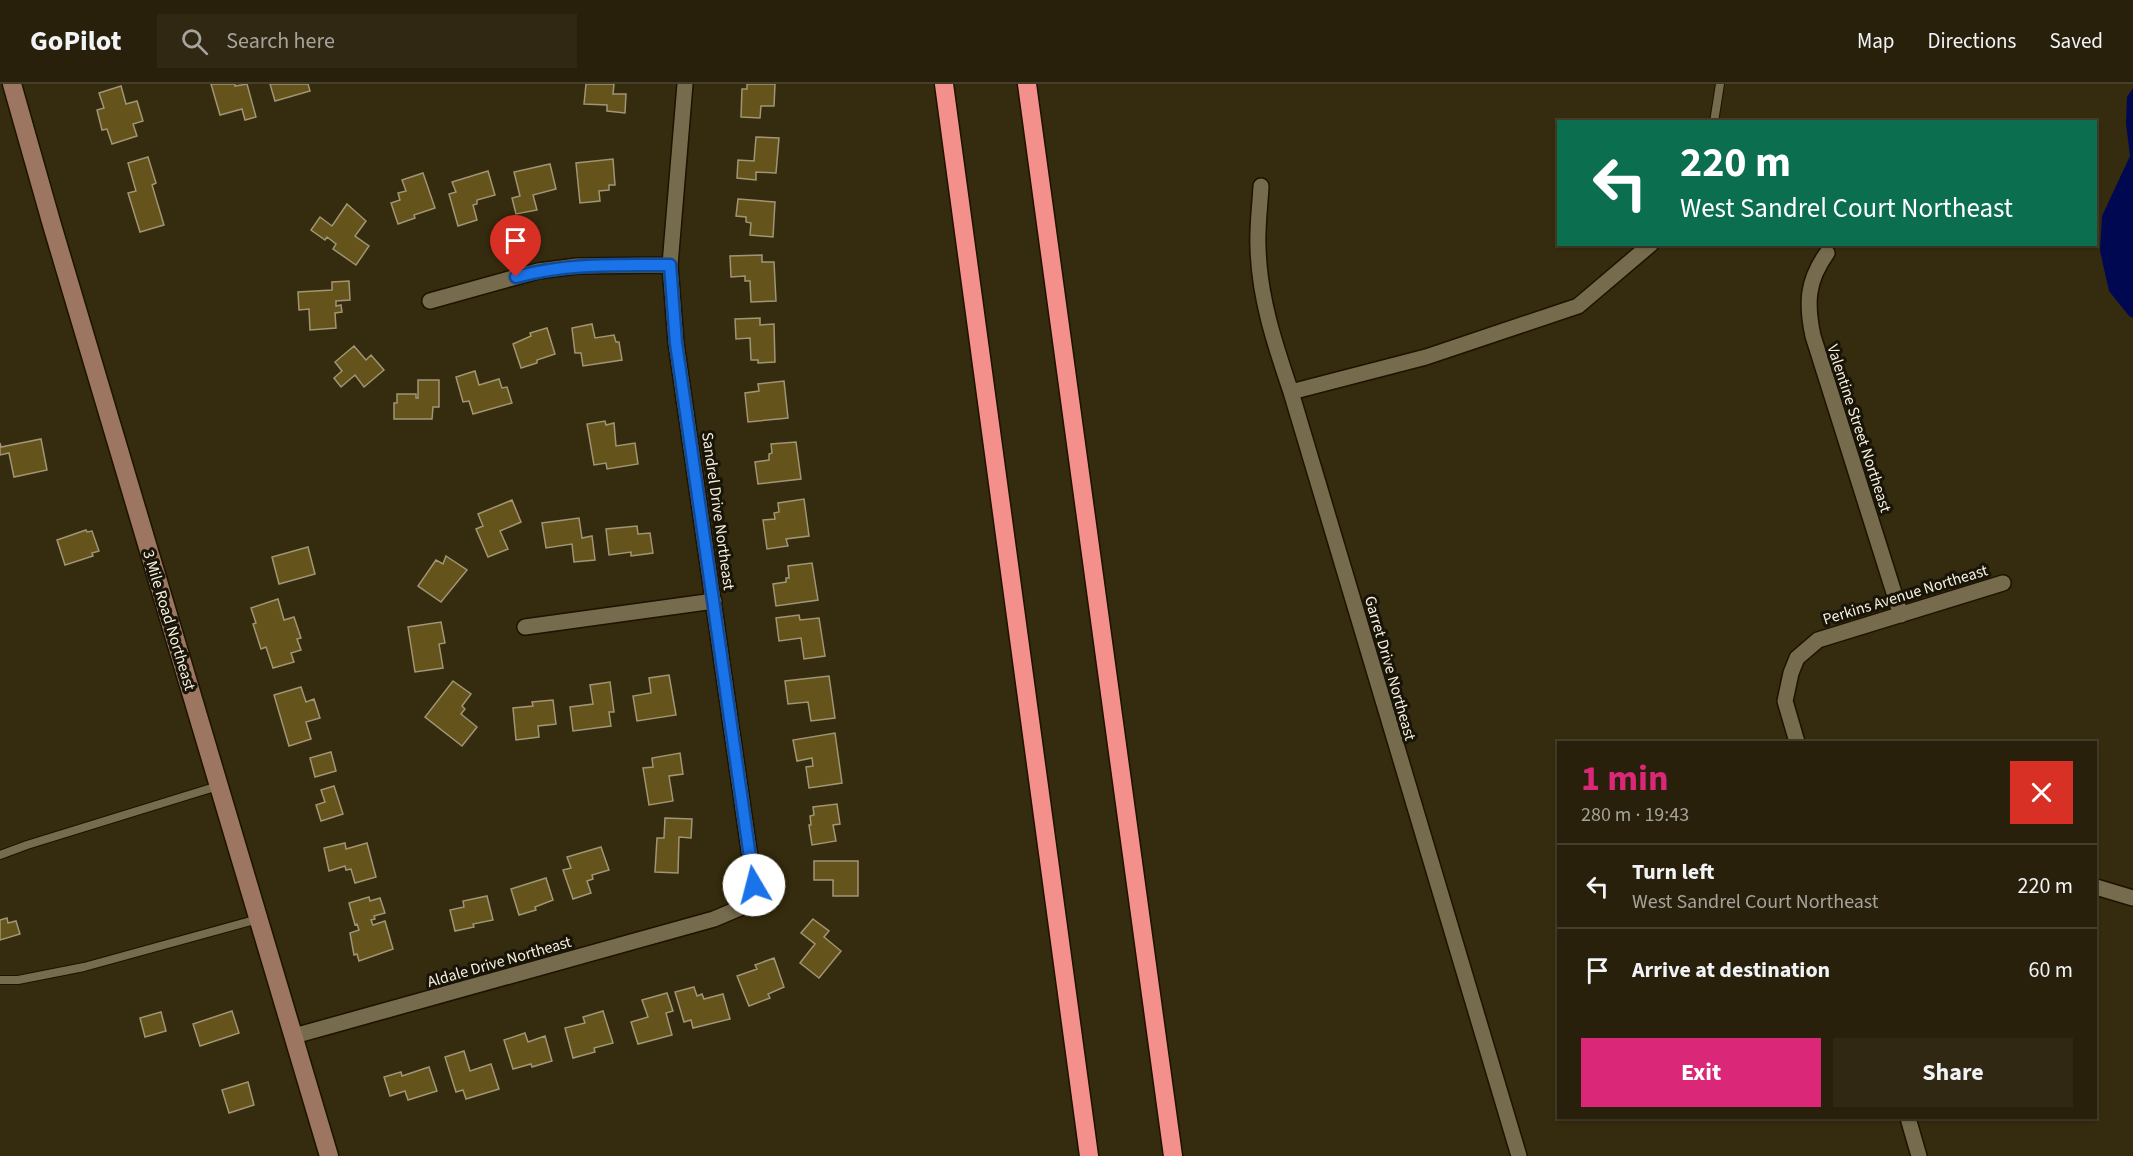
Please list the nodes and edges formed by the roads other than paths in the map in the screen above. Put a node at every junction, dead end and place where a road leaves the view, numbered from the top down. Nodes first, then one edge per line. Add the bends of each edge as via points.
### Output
1 (12, 84) edge
2 (685, 84) edge
3 (944, 84) edge
4 (1027, 84) edge
5 (1720, 84) edge
6 (1714, 120) edge
7 (1261, 186) dead end
8 (1649, 246) edge
9 (1827, 253) dead end
10 (670, 265) junction
11 (430, 301) dead end
12 (1291, 392) junction
13 (2003, 583) dead end
14 (714, 601) junction
15 (1901, 615) junction
16 (525, 627) dead end
17 (1797, 741) edge
18 (220, 785) junction
19 (0, 855) edge
20 (2097, 887) edge
21 (2133, 898) edge
22 (259, 919) junction
23 (714, 919) joint
24 (0, 980) edge
25 (294, 1036) junction
26 (1908, 1119) edge
27 (329, 1156) edge
28 (1089, 1156) edge
29 (1173, 1156) edge
30 (1519, 1156) edge
31 (1919, 1156) edge

1 - 18 main road, 3 Mile Road Northeast
2 - 10 street, Sandrel Drive Northeast
3 - 28 highway
4 - 29 highway
5 - 6 lane
7 - 12 street, Garret Drive Northeast via 1260,276
8 - 12 street via 1578,306 1426,357
9 - 15 street, Valentine Street Northeast via 1811,281 1809,317
10 - 11 street via 577,266 538,271
10 - 14 street, Sandrel Drive Northeast via 676,343
12 - 30 street, Garret Drive Northeast
13 - 15 street, Perkins Avenue Northeast
14 - 16 street
14 - 23 street, Sandrel Drive Northeast via 754,885 747,905
15 - 17 street, Perkins Avenue Northeast via 1818,640 1797,658 1785,701
18 - 19 lane
18 - 22 main road, 3 Mile Road Northeast
20 - 21 street
22 - 24 lane via 84,966
22 - 25 main road, 3 Mile Road Northeast
23 - 25 street, Aldale Drive Northeast
25 - 27 main road, 3 Mile Road Northeast
26 - 31 street

